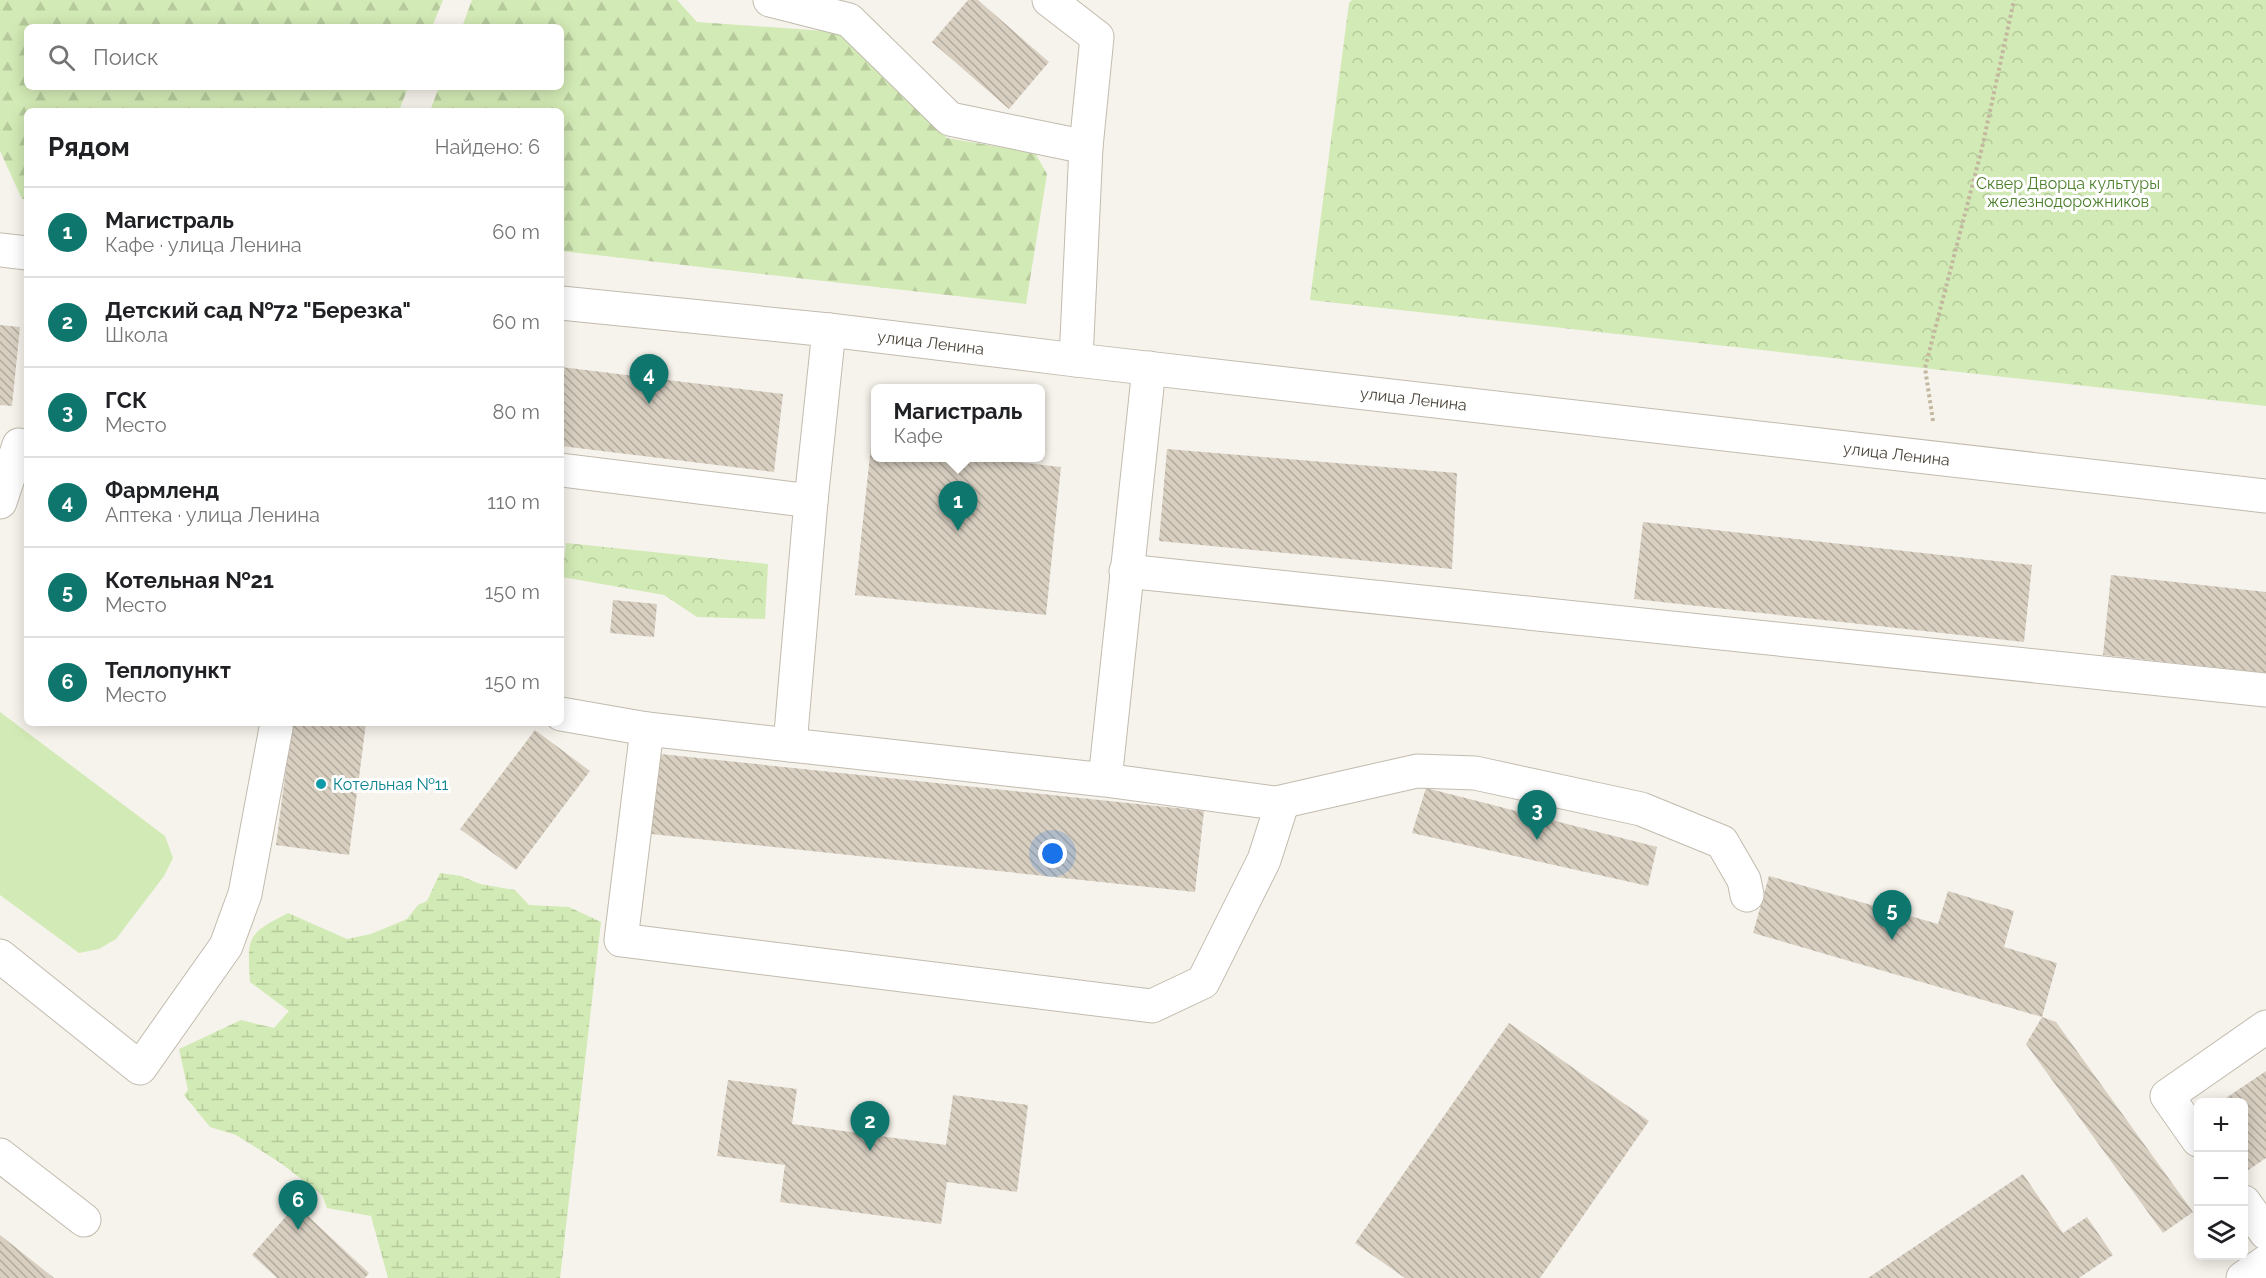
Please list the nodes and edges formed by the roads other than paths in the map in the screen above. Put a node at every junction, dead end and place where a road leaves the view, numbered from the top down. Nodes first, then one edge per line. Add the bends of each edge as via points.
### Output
1 (770, 0) edge
2 (1049, 0) edge
3 (1086, 147) junction
4 (0, 250) edge
5 (24, 253) edge
6 (564, 303) edge
7 (830, 330) junction
8 (1076, 360) junction
9 (1149, 368) junction
10 (15, 444) edge
11 (564, 470) edge
12 (2266, 496) edge
13 (812, 501) junction
14 (0, 502) edge
15 (1126, 571) junction
16 (2266, 690) edge
17 (564, 715) edge
18 (276, 728) dead end
19 (647, 729) junction
20 (790, 745) junction
21 (1105, 780) junction
22 (1276, 803) junction
23 (1747, 895) dead end
24 (0, 956) edge
25 (2266, 1027) edge
26 (2194, 1133) edge
27 (0, 1155) edge
28 (2247, 1206) edge
29 (84, 1220) dead end
30 (2266, 1233) edge
31 (2266, 1262) edge
32 (2243, 1278) edge

1 - 3 street via 849,20 950,119
2 - 3 street via 1097,37
3 - 8 street
4 - 5 street
6 - 7 street, улица Ленина
7 - 8 street, улица Ленина
7 - 13 street
8 - 9 street, улица Ленина
9 - 12 street, улица Ленина
9 - 15 street
10 - 14 street
11 - 13 street
13 - 20 street
15 - 16 street
15 - 21 street
17 - 19 street
18 - 24 street via 246,894 226,946 140,1068
19 - 20 street
19 - 22 street via 621,940 1152,1006 1203,982 1264,860 1282,804
20 - 21 street
21 - 22 street
22 - 23 street via 1417,771 1475,773 1641,809 1722,842 1744,880
25 - 26 street via 2167,1096
27 - 29 street
28 - 30 street
31 - 32 street

